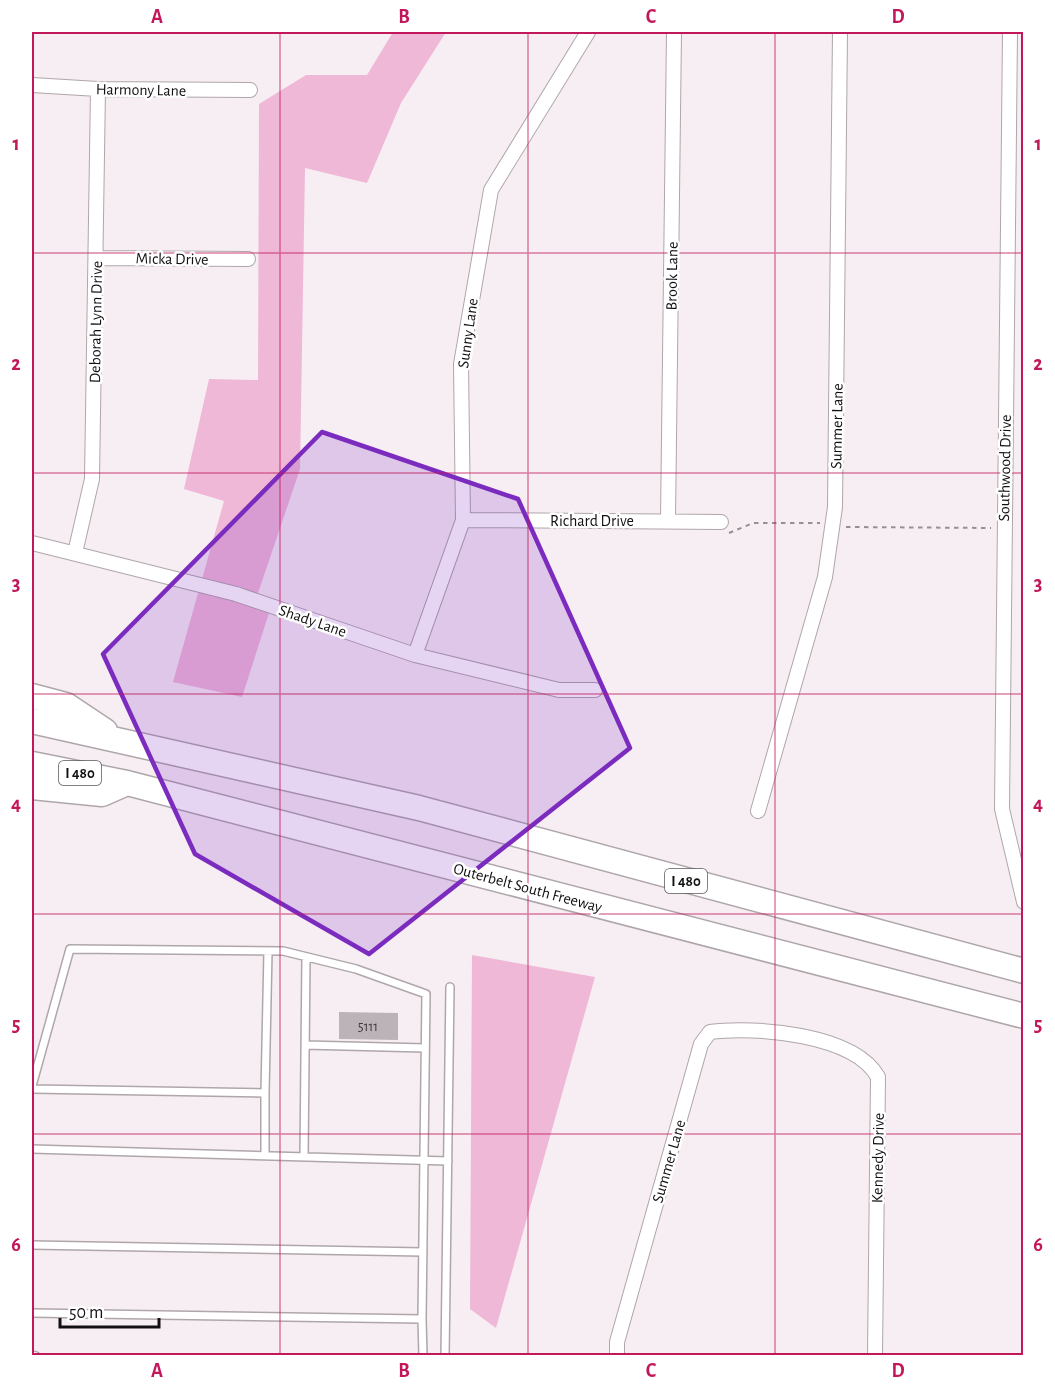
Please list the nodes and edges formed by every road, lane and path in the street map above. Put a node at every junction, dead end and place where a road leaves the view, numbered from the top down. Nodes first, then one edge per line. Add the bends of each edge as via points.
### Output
1 (588, 32) edge
2 (674, 32) edge
3 (840, 32) edge
4 (1010, 32) edge
5 (32, 85) edge
6 (98, 89) junction
7 (250, 90) dead end
8 (96, 258) junction
9 (248, 259) dead end
10 (463, 520) junction
11 (669, 520) junction
12 (822, 523) dead end
13 (846, 527) dead end
14 (721, 528) joint
15 (993, 528) dead end
16 (32, 543) edge
17 (75, 553) junction
18 (415, 655) junction
19 (595, 690) dead end
20 (32, 696) edge
21 (32, 721) edge
22 (114, 738) junction
23 (32, 764) edge
24 (127, 783) junction
25 (32, 787) edge
26 (758, 811) dead end
27 (1023, 902) edge
28 (268, 951) junction
29 (306, 957) junction
30 (1023, 971) edge
31 (450, 987) dead end
32 (1023, 1016) edge
33 (775, 1030) joint
34 (305, 1045) junction
35 (425, 1048) junction
36 (32, 1088) edge
37 (265, 1094) junction
38 (32, 1149) edge
39 (265, 1156) junction
40 (304, 1157) junction
41 (424, 1160) junction
42 (448, 1161) junction
43 (32, 1245) edge
44 (423, 1252) junction
45 (32, 1313) edge
46 (422, 1319) junction
47 (32, 1355) edge
48 (36, 1356) edge
49 (423, 1356) edge
50 (446, 1356) edge
51 (617, 1356) edge
52 (875, 1356) edge

1 - 10 street, Sunny Lane via 491,190 461,364
2 - 11 street, Brook Lane
3 - 26 street, Summer Lane via 835,507 825,576
4 - 27 street, Southwood Drive via 1002,809
5 - 6 street, Harmony Lane
6 - 7 street, Harmony Lane
6 - 8 street, Deborah Lynn Drive
8 - 9 street, Micka Drive
8 - 17 street, Deborah Lynn Drive via 92,479
10 - 11 street, Richard Drive
10 - 18 street, Sunny Lane
11 - 14 street, Richard Drive
12 - 14 path via 753,523
13 - 15 path
16 - 17 street, Shady Lane
17 - 18 street, Shady Lane via 236,594
18 - 19 street, Shady Lane via 559,690
20 - 22 highway via 66,705
21 - 22 highway, I 480
22 - 30 highway, I 480 via 419,808
23 - 24 highway, Outerbelt South Freeway / I 480
24 - 25 highway via 102,794
24 - 32 highway, Outerbelt South Freeway / I 480
28 - 29 lane
28 - 36 lane via 70,948
28 - 37 lane
29 - 34 lane
29 - 35 lane via 356,969 426,994
31 - 42 lane
33 - 51 street, Summer Lane via 710,1032 701,1044 617,1342
33 - 52 street, Kennedy Drive via 849,1053 870,1063 878,1077
34 - 35 lane
34 - 40 lane
35 - 41 lane
36 - 37 lane
37 - 39 lane
38 - 39 lane
39 - 40 lane
40 - 41 lane
41 - 42 lane
41 - 44 lane
42 - 50 lane
43 - 44 lane
44 - 46 lane
45 - 46 lane
46 - 49 lane
47 - 48 lane

